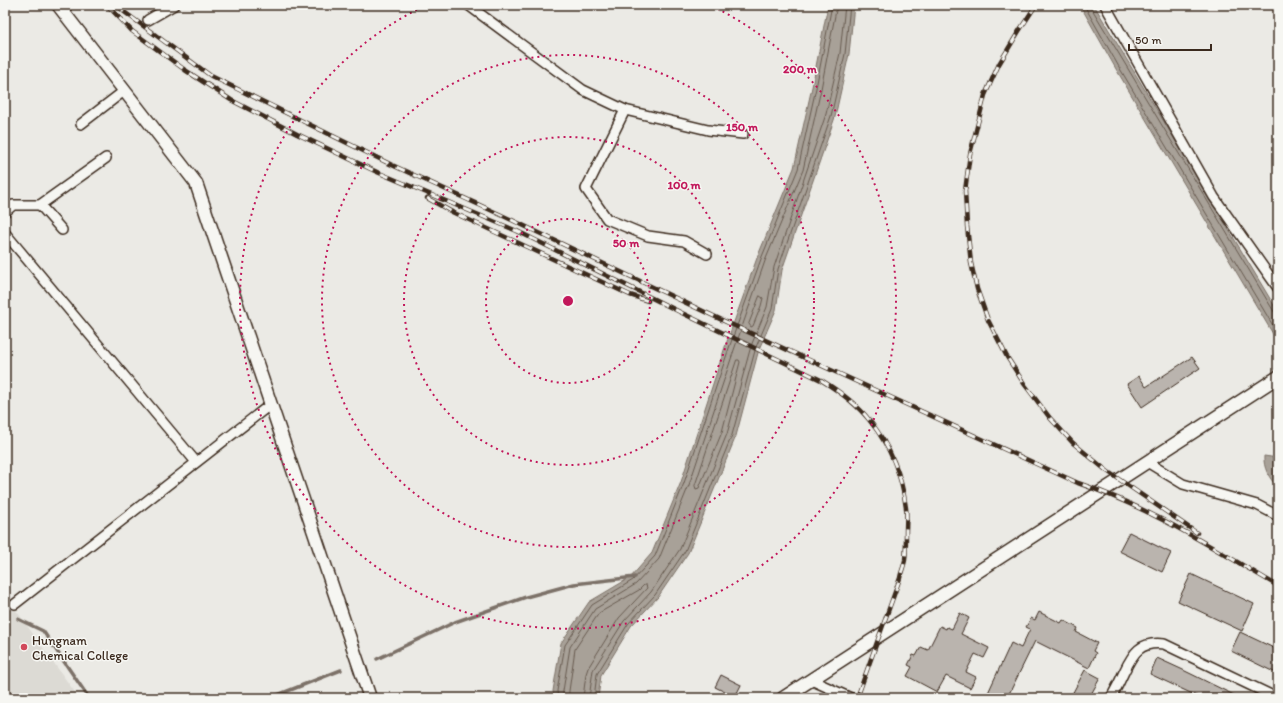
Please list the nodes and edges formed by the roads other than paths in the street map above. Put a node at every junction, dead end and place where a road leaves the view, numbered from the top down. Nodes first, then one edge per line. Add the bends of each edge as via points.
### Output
1 (58, 5) edge
2 (174, 5) edge
3 (468, 5) edge
4 (1105, 5) edge
5 (148, 20) dead end
6 (124, 91) junction
7 (625, 110) junction
8 (81, 124) dead end
9 (743, 134) dead end
10 (106, 158) dead end
11 (40, 205) junction
12 (5, 212) edge
13 (62, 230) dead end
14 (5, 233) edge
15 (707, 254) dead end
16 (1278, 288) edge
17 (1278, 377) edge
18 (271, 404) junction
19 (196, 462) junction
20 (1147, 462) junction
21 (1278, 516) edge
22 (15, 604) dead end
23 (811, 680) junction
24 (370, 698) edge
25 (783, 698) edge
26 (851, 698) edge
27 (1111, 698) edge
28 (1277, 698) edge

1 - 6 main road
2 - 5 street
3 - 7 street via 584,90
4 - 16 street via 1214,197
6 - 8 street
6 - 18 main road via 196,183
7 - 9 street via 708,130
7 - 15 street via 586,189 607,219 648,236 684,241
10 - 11 street
11 - 12 street via 13,205
11 - 13 street
14 - 19 street
17 - 20 main road
18 - 19 street
18 - 24 main road
19 - 22 street
20 - 21 street via 1183,484 1257,505
20 - 23 main road
23 - 25 main road
23 - 26 street
27 - 28 street via 1131,658 1138,650 1154,643 1164,644

